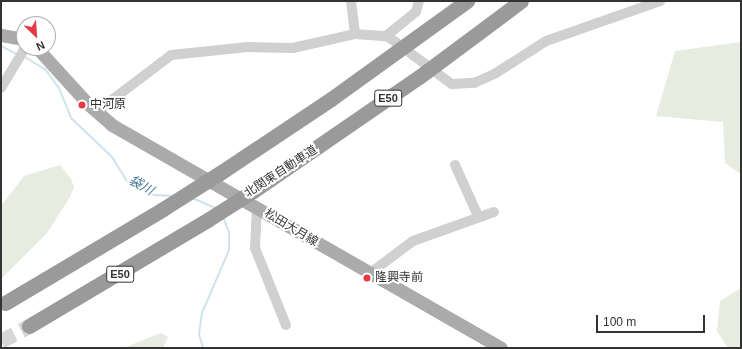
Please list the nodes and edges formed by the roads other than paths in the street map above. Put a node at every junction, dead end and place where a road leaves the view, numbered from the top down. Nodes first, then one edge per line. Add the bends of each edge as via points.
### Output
1 (351, 1) edge
2 (419, 1) edge
3 (467, 1) edge
4 (521, 1) edge
5 (660, 1) edge
6 (355, 34) junction
7 (2, 35) edge
8 (386, 36) junction
9 (16, 38) edge
10 (396, 42) dead end
11 (410, 53) dead end
12 (20, 56) edge
13 (44, 56) edge
14 (425, 64) dead end
15 (438, 74) dead end
16 (1, 88) edge
17 (96, 112) junction
18 (454, 165) dead end
19 (257, 207) junction
20 (494, 212) dead end
21 (478, 216) junction
22 (369, 274) junction
23 (5, 303) dead end
24 (286, 324) dead end
25 (30, 326) tunnel mouth
26 (502, 348) edge

1 - 6 street
2 - 8 street via 416,12
3 - 23 highway, E50, bridge via 331,99 220,172
4 - 25 highway, 北関東自動車道 / E50, bridge via 413,81 253,191
5 - 15 street via 546,42 496,73 474,83 452,84
6 - 8 street
6 - 17 street via 293,48 248,47 171,55
7 - 9 main road
8 - 10 street
11 - 14 street
12 - 16 street
13 - 17 main road, 松田大月線
17 - 19 main road, 松田大月線 via 138,141
18 - 21 street
19 - 22 main road, 松田大月線
19 - 24 street via 255,248
20 - 21 street
21 - 22 street via 407,244
22 - 26 main road, 松田大月線

